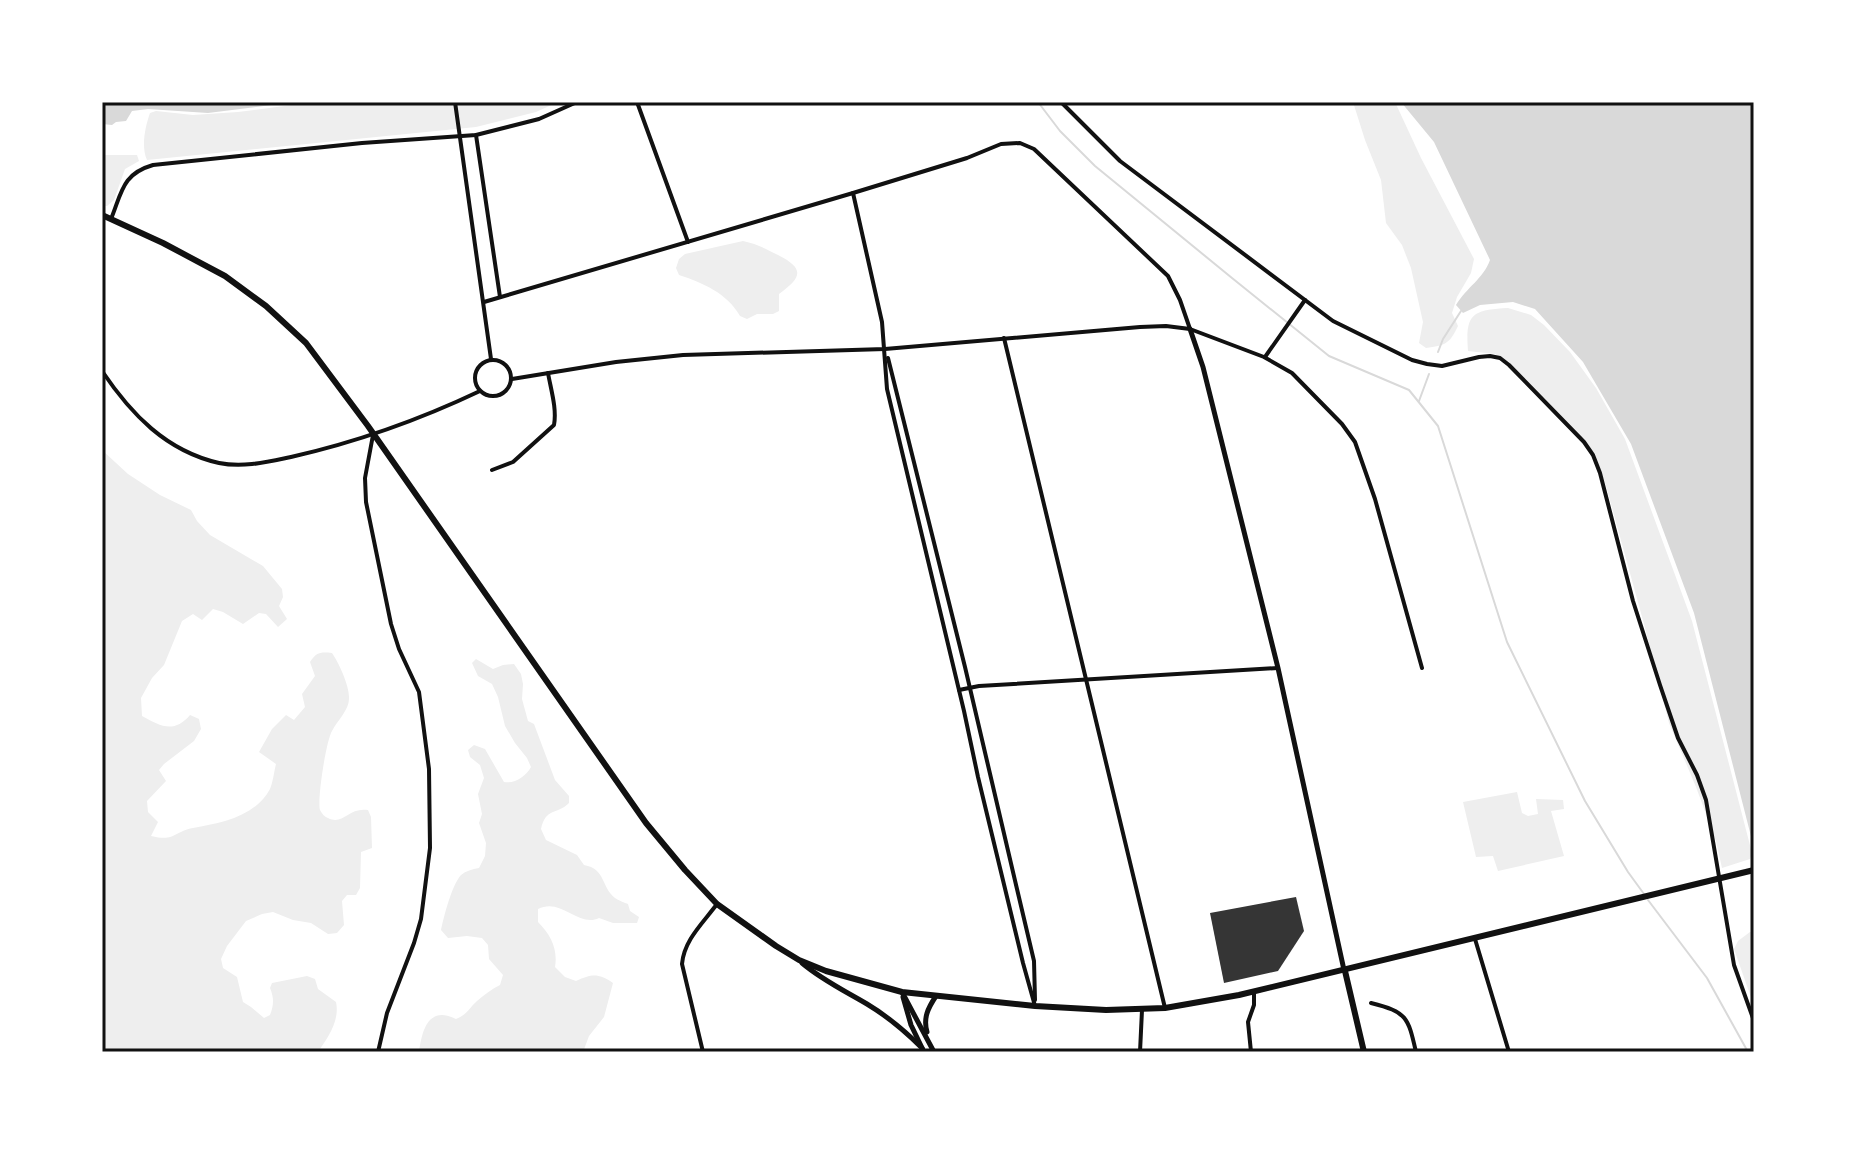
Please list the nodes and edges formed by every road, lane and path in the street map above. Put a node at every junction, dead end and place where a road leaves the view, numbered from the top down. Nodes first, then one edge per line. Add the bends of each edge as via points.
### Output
1 (455, 102) edge
2 (577, 102) edge
3 (637, 102) edge
4 (1061, 102) edge
5 (476, 135) junction
6 (853, 193) junction
7 (102, 215) edge
8 (111, 219) junction
9 (688, 242) junction
10 (500, 297) junction
11 (1305, 300) junction
12 (484, 302) junction
13 (1190, 329) junction
14 (1004, 338) junction
15 (885, 349) junction
16 (1264, 357) junction
17 (491, 359) junction
18 (102, 371) edge
19 (548, 373) junction
20 (512, 379) junction
21 (480, 391) junction
22 (373, 435) junction
23 (492, 470) dead end
24 (1278, 668) junction
25 (1422, 668) dead end
26 (1087, 679) junction
27 (969, 687) junction
28 (959, 690) junction
29 (1754, 870) edge
30 (1718, 879) junction
31 (717, 904) junction
32 (1475, 939) junction
33 (799, 960) junction
34 (1345, 971) junction
35 (902, 992) junction
36 (1254, 992) junction
37 (936, 996) junction
38 (1371, 1003) dead end
39 (1035, 1006) junction
40 (1165, 1008) junction
41 (1142, 1010) junction
42 (1754, 1021) edge
43 (931, 1045) junction
44 (923, 1050) edge
45 (378, 1052) edge
46 (703, 1052) edge
47 (934, 1052) edge
48 (1140, 1052) edge
49 (1251, 1052) edge
50 (1364, 1052) edge
51 (1416, 1052) edge
52 (1509, 1052) edge

1 - 12 street
2 - 5 street via 539,119
3 - 9 street
4 - 11 street via 1120,161
5 - 8 street via 153,165 127,181
5 - 10 street
6 - 9 street
6 - 13 street via 1001,144 1020,143 1034,149 1168,276
6 - 15 street
7 - 8 main road
8 - 22 main road via 200,262 275,313 306,343
9 - 10 street
10 - 12 street
11 - 16 street
11 - 30 street via 1333,321 1412,360 1442,366 1500,358 1584,442 1600,473 1674,728 1706,800
12 - 17 street
13 - 14 street via 1140,327
13 - 16 street
13 - 24 main road
14 - 15 street
14 - 26 street
15 - 19 street via 683,355
15 - 27 street
15 - 28 street via 887,389
16 - 25 street via 1292,373 1355,442
17 - 20 street via 506,364
17 - 21 street via 480,364 475,375
18 - 22 street via 151,429 218,463 256,464
19 - 20 street
19 - 23 street via 554,425 513,462
20 - 21 street via 500,395
21 - 22 street
22 - 31 main road via 646,823
22 - 45 street via 366,502 391,624 419,692 429,769 430,848 421,919
24 - 26 street
24 - 34 main road
26 - 27 street
26 - 40 street
27 - 28 street
27 - 39 street via 1034,961
28 - 39 street
29 - 30 main road
30 - 32 main road
30 - 42 street via 1734,965
31 - 33 main road
31 - 46 street via 692,936 682,964
32 - 34 main road
32 - 52 street
33 - 35 main road
33 - 44 main road via 868,1005
34 - 36 main road
34 - 50 main road
35 - 37 main road
35 - 43 main road
35 - 44 main road
36 - 40 main road
36 - 49 street via 1248,1022
37 - 39 main road
37 - 43 main road via 925,1017
38 - 51 street via 1401,1013
39 - 41 main road
40 - 41 main road
41 - 48 street
43 - 47 main road

